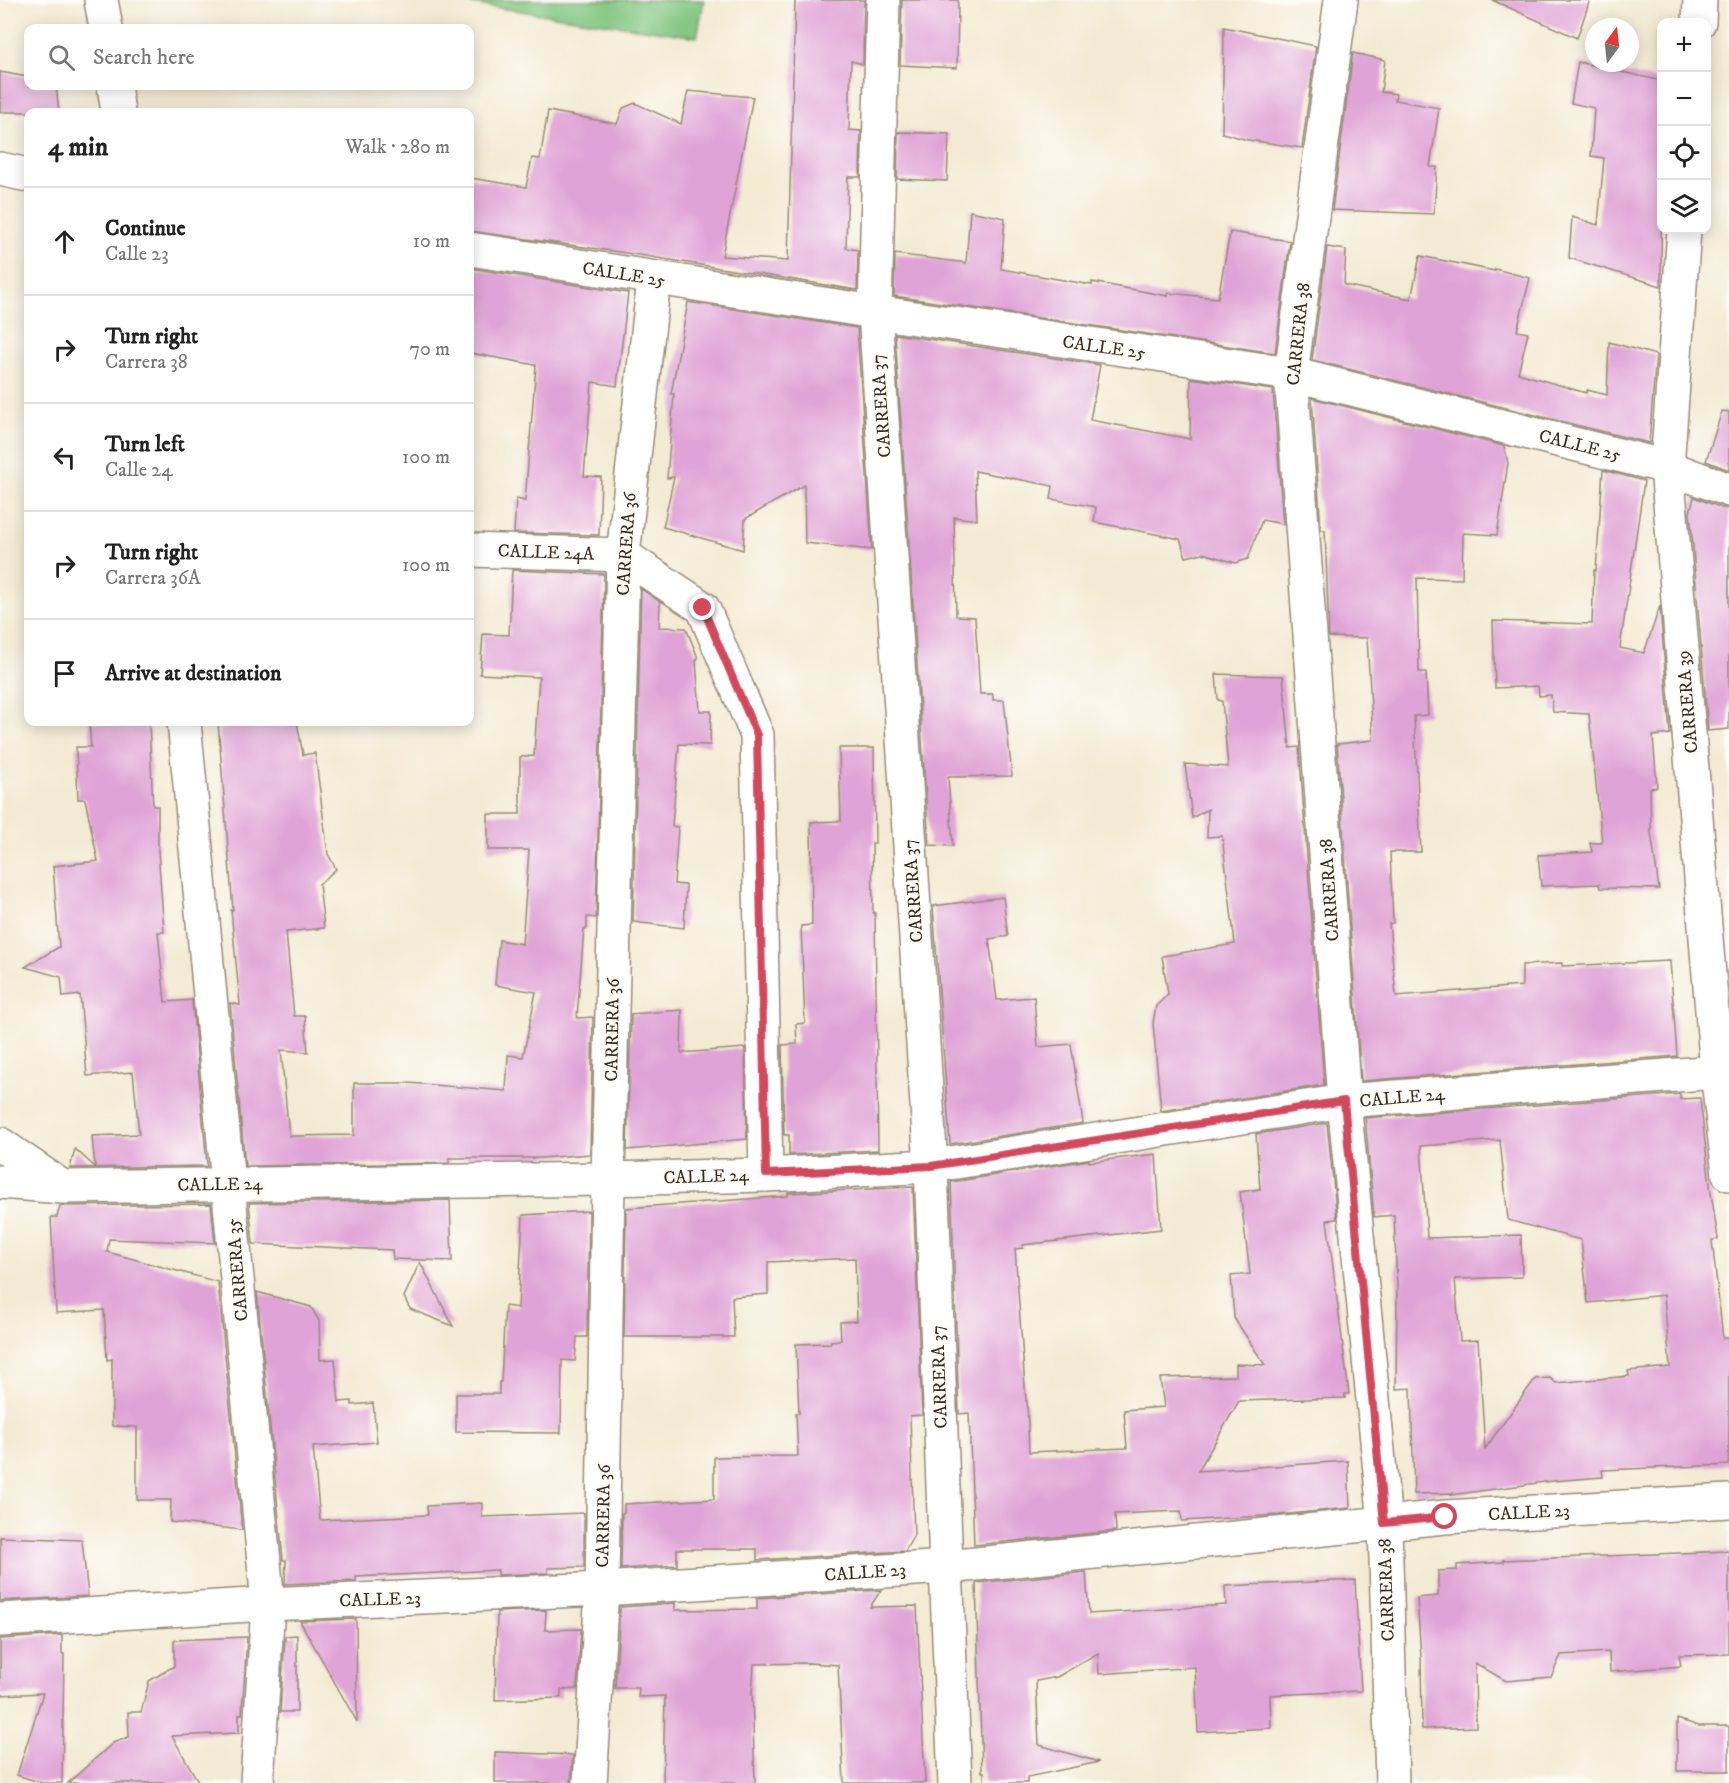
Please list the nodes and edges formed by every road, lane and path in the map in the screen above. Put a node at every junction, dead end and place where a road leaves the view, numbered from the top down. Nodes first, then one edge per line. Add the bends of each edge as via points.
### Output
1 (101, 0) edge
2 (884, 0) edge
3 (1341, 0) edge
4 (1700, 0) edge
5 (1699, 18) edge
6 (105, 24) edge
7 (115, 90) edge
8 (117, 108) edge
9 (0, 169) edge
10 (24, 174) edge
11 (1684, 234) edge
12 (474, 250) edge
13 (654, 279) junction
14 (875, 312) junction
15 (1291, 374) junction
16 (1667, 467) junction
17 (1729, 490) edge
18 (474, 550) edge
19 (623, 555) junction
20 (184, 726) edge
21 (1723, 1071) edge
22 (1344, 1101) junction
23 (0, 1144) edge
24 (931, 1166) junction
25 (766, 1174) junction
26 (1729, 1174) edge
27 (608, 1179) junction
28 (0, 1182) edge
29 (229, 1183) junction
30 (63, 1187) junction
31 (1729, 1501) edge
32 (1384, 1523) junction
33 (946, 1567) junction
34 (602, 1589) junction
35 (268, 1604) junction
36 (0, 1620) edge
37 (257, 1783) edge
38 (590, 1783) edge
39 (955, 1783) edge
40 (1392, 1783) edge

1 - 6 street
2 - 14 street, CARRERA 37
3 - 15 street, CARRERA 38
4 - 5 street
7 - 8 street
9 - 10 street
11 - 16 street, CARRERA 39
12 - 13 street, CALLE 25
13 - 14 street, CALLE 25
13 - 19 street, CARRERA 36
14 - 15 street, CALLE 25
14 - 24 street, CARRERA 37
15 - 16 street, CALLE 25
15 - 22 street, CARRERA 38
16 - 17 street, CALLE 25
16 - 21 street, CARRERA 39
18 - 19 street, CALLE 24A
19 - 25 street via 703,608 757,735
19 - 27 street, CARRERA 36
20 - 29 street, CARRERA 35
21 - 22 street, CALLE 24
21 - 26 street, CARRERA 39
22 - 24 street, CALLE 24
22 - 32 street, CARRERA 38
23 - 30 street
24 - 25 street, CALLE 24
24 - 33 street, CARRERA 37
25 - 27 street, CALLE 24
27 - 29 street, CALLE 24
27 - 34 street, CARRERA 36
28 - 30 street, CALLE 24
29 - 30 street, CALLE 24
29 - 35 street, CARRERA 35
31 - 32 street, CALLE 23
32 - 33 street, CALLE 23
32 - 40 street, CARRERA 38
33 - 34 street, CALLE 23
33 - 39 street, CARRERA 37
34 - 35 street, CALLE 23
34 - 38 street, CARRERA 36
35 - 36 street, CALLE 23
35 - 37 street, CARRERA 35

